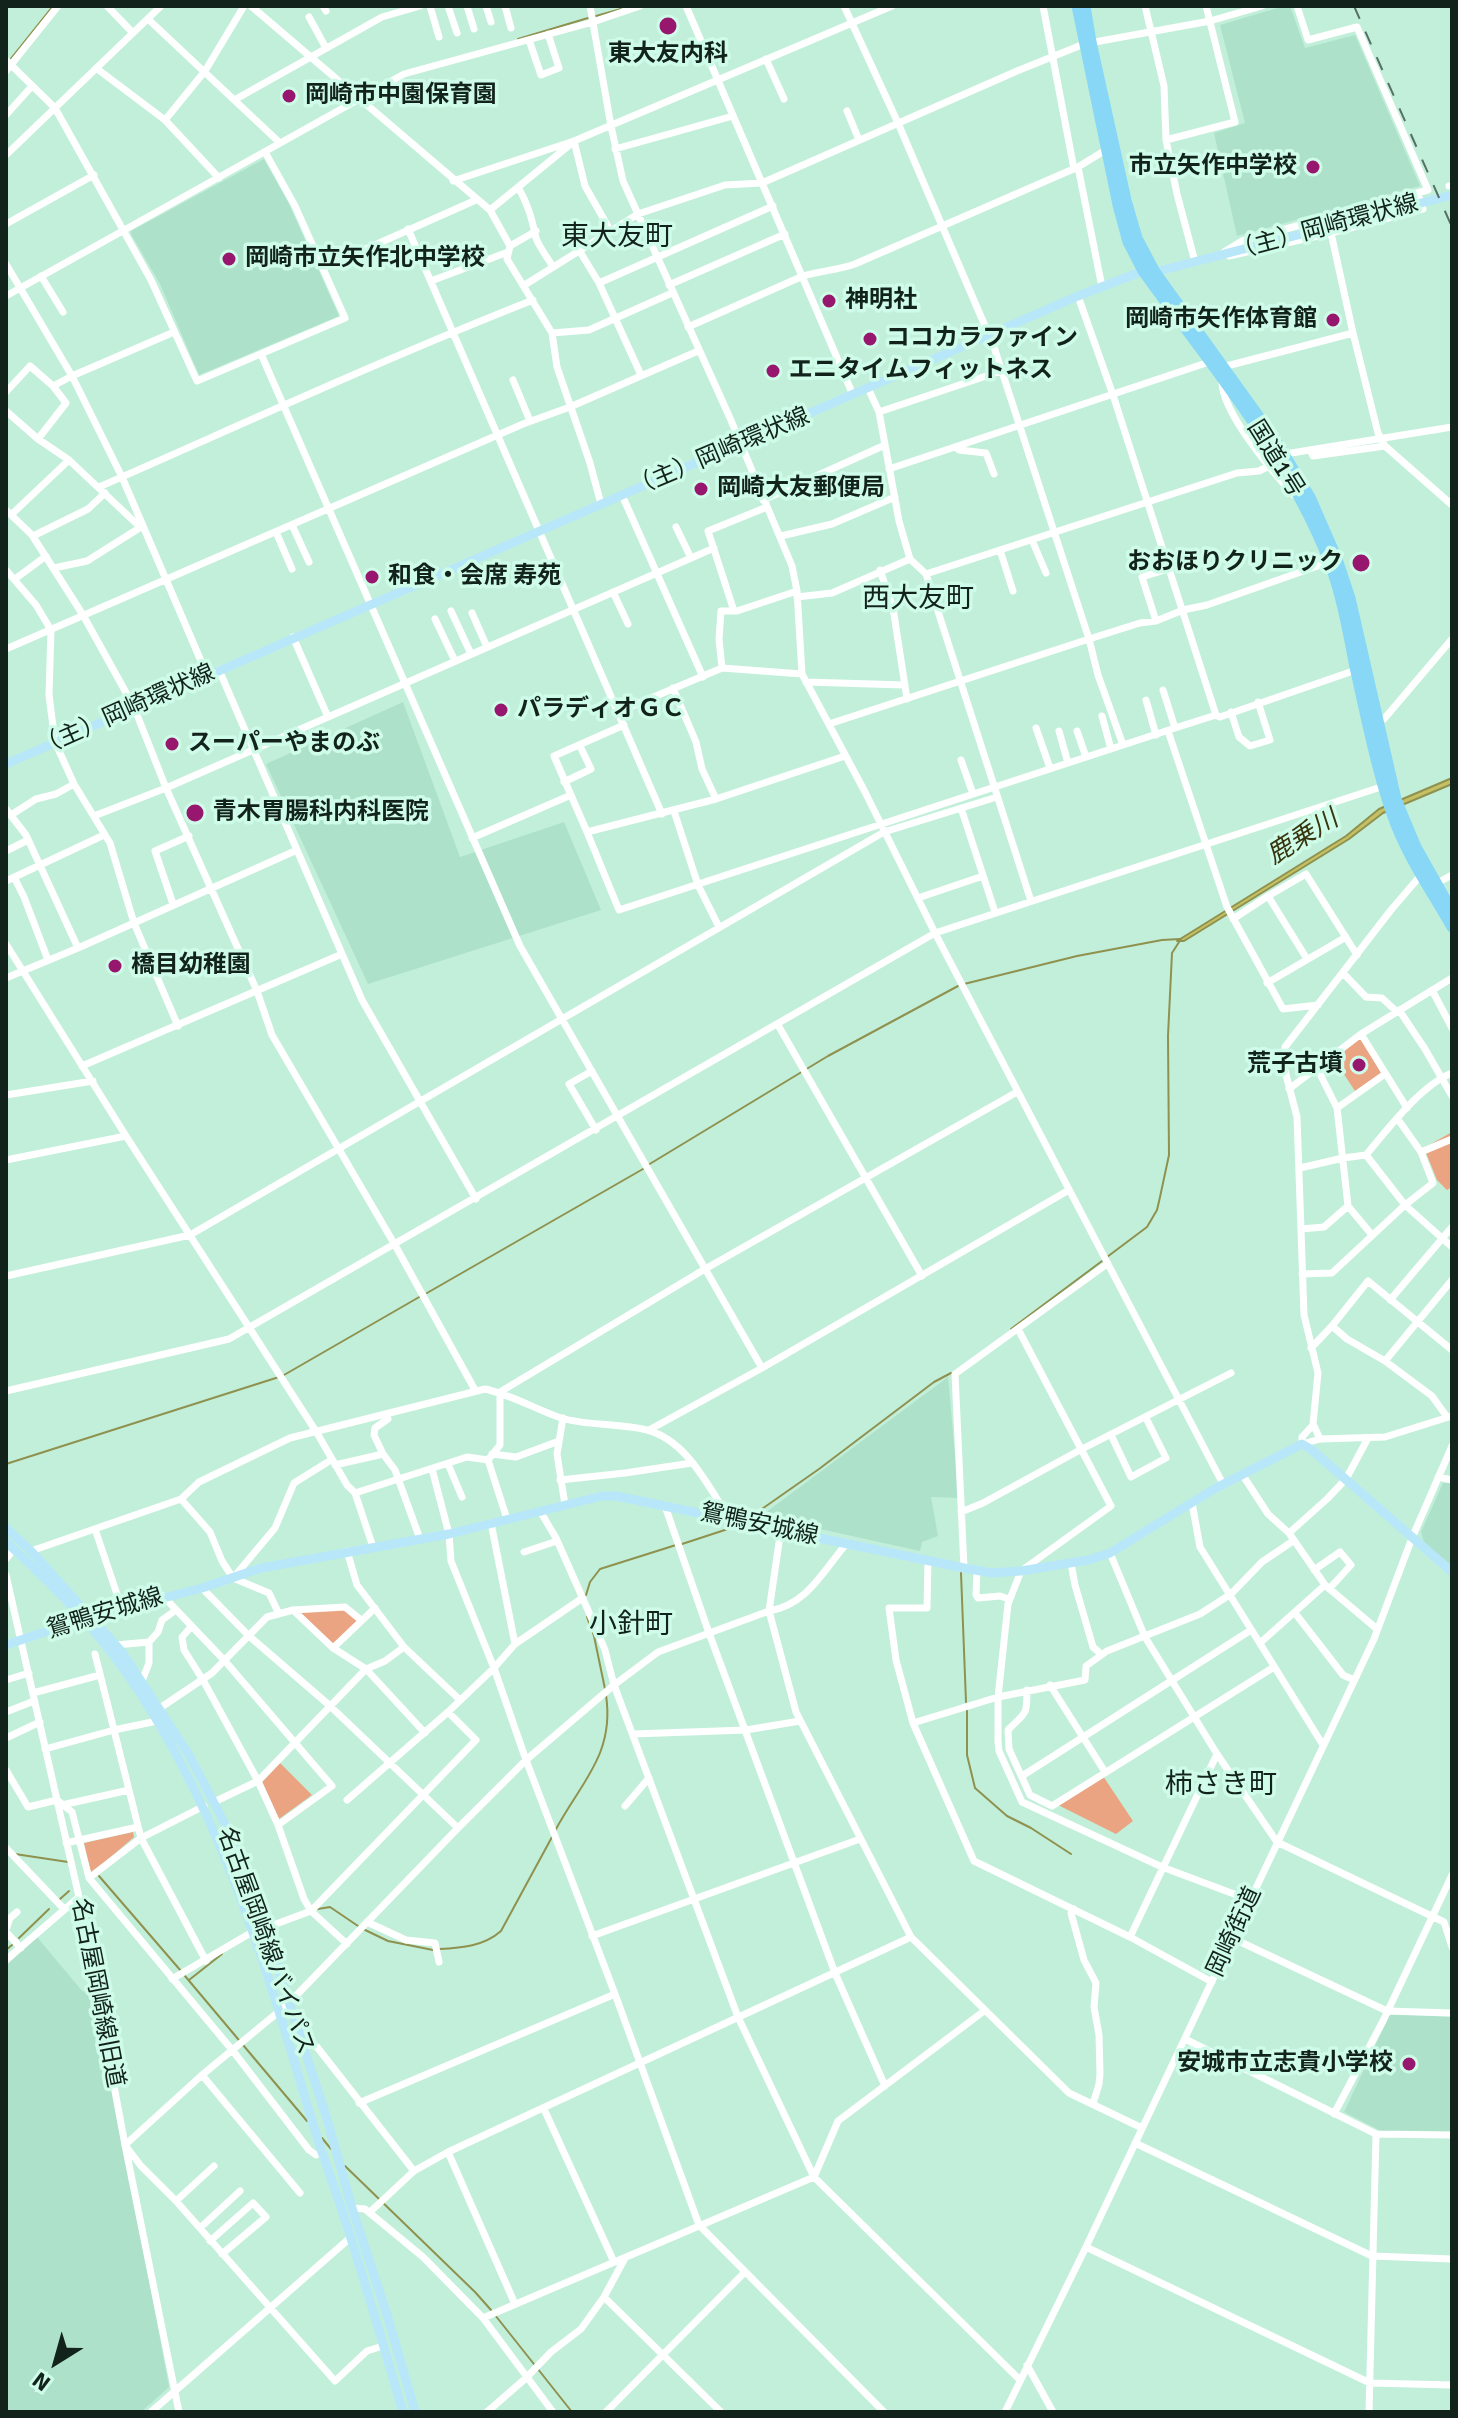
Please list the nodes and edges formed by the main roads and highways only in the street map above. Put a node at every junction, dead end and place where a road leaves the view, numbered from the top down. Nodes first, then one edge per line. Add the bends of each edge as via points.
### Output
1 (1077, 6) edge
2 (1085, 6) edge
3 (1087, 43) junction
4 (1451, 189) edge
5 (1149, 272) junction
6 (1361, 669) junction
7 (6, 764) edge
8 (1389, 785) junction
9 (1397, 814) junction
10 (1452, 911) edge
11 (1452, 927) edge
12 (6, 1528) edge
13 (10, 1546) edge
14 (1452, 1572) edge
15 (88, 1618) junction
16 (6, 1645) edge
17 (209, 1804) junction
18 (338, 2202) junction
19 (352, 2208) junction
20 (345, 2219) junction
21 (403, 2412) edge
22 (415, 2412) edge

1 - 3 highway, 国道1号
2 - 3 highway, 国道1号
3 - 5 highway, 国道1号 via 1128,242
4 - 5 main road, （主）岡崎環状線
5 - 6 highway, 国道1号 via 1265,438 1302,501 1329,562
5 - 6 highway, 国道1号 via 1223,367 1310,497 1350,598
5 - 7 main road, （主）岡崎環状線 via 1078,296
6 - 8 highway, 国道1号
6 - 8 highway, 国道1号 via 1378,721
8 - 9 highway, 国道1号
9 - 10 highway, 国道1号
9 - 11 highway, 国道1号 via 1408,851
12 - 15 main road, 名古屋岡崎線バイパス
13 - 15 main road, 名古屋岡崎線バイパス
14 - 15 main road, 鴛鴨安城線 via 1302,1444 1223,1484 1110,1553 1021,1571 964,1568 602,1496 449,1534 286,1562
15 - 16 main road, 鴛鴨安城線
15 - 17 main road, 名古屋岡崎線バイパス
15 - 17 main road, 名古屋岡崎線バイパス via 116,1645 160,1708 189,1755
17 - 18 main road, 名古屋岡崎線バイパス
17 - 19 main road, 名古屋岡崎線バイパス via 265,1928
18 - 19 main road
18 - 20 main road, 名古屋岡崎線バイパス
19 - 20 main road
19 - 22 main road, 名古屋岡崎線バイパス
20 - 21 main road, 名古屋岡崎線バイパス

